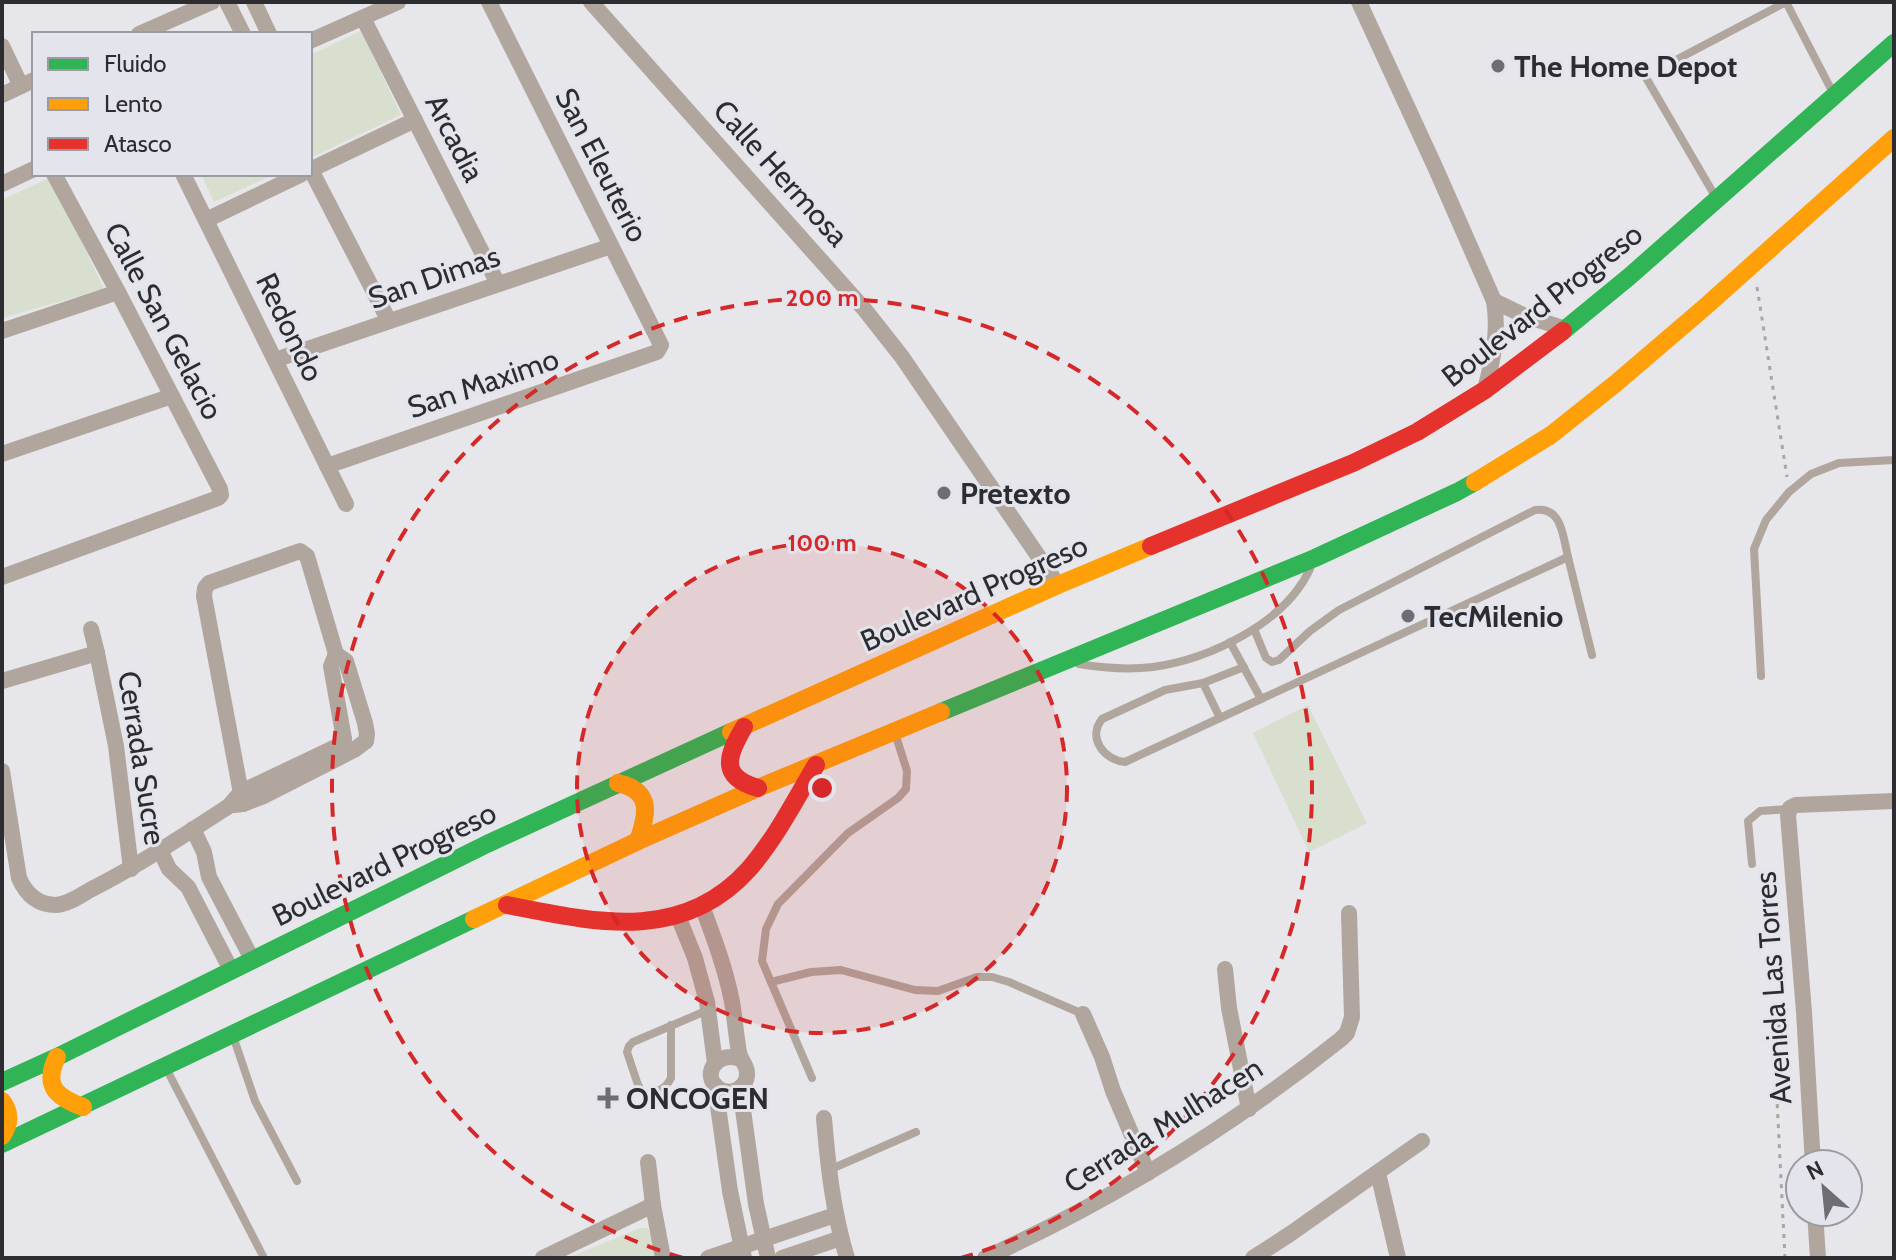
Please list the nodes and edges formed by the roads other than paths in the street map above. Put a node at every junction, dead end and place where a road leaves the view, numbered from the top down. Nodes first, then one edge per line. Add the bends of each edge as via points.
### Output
1 (212, 2) edge
2 (227, 2) edge
3 (254, 2) edge
4 (398, 2) edge
5 (489, 2) edge
6 (591, 2) edge
7 (1359, 2) edge
8 (1786, 2) edge
9 (363, 18) junction
10 (144, 32) edge
11 (242, 32) edge
12 (268, 32) edge
13 (312, 40) edge
14 (1894, 43) edge
15 (2, 46) edge
16 (1674, 61) dead end
17 (1645, 76) dead end
18 (28, 83) edge
19 (2, 95) edge
20 (1835, 95) junction
21 (415, 120) junction
22 (1894, 138) edge
23 (312, 169) edge
24 (32, 170) edge
25 (312, 174) edge
26 (55, 176) edge
27 (184, 176) edge
28 (298, 176) edge
29 (2, 184) edge
30 (1717, 199) junction
31 (206, 220) junction
32 (611, 246) junction
33 (498, 284) junction
34 (118, 292) junction
35 (1494, 301) junction
36 (389, 321) junction
37 (1566, 329) junction
38 (2, 331) edge
39 (657, 352) joint
40 (275, 360) junction
41 (1485, 390) junction
42 (172, 396) junction
43 (2, 454) edge
44 (1894, 460) edge
45 (327, 466) junction
46 (346, 504) dead end
47 (1568, 557) junction
48 (1315, 558) junction
49 (2, 577) edge
50 (1058, 585) junction
51 (91, 629) dead end
52 (1254, 629) junction
53 (1230, 642) junction
54 (97, 653) junction
55 (336, 654) junction
56 (1592, 655) dead end
57 (1066, 662) junction
58 (1244, 667) junction
59 (1761, 676) dead end
60 (2, 681) edge
61 (1203, 683) junction
62 (1261, 699) junction
63 (1220, 718) junction
64 (744, 727) junction
65 (895, 733) junction
66 (344, 739) junction
67 (366, 741) junction
68 (816, 765) junction
69 (2, 771) edge
70 (618, 783) junction
71 (758, 788) junction
72 (237, 801) junction
73 (1894, 801) edge
74 (1790, 808) junction
75 (193, 829) junction
76 (638, 841) junction
77 (160, 850) junction
78 (1752, 864) dead end
79 (131, 869) junction
80 (209, 877) junction
81 (188, 887) junction
82 (507, 905) junction
83 (702, 906) junction
84 (1349, 913) dead end
85 (678, 916) junction
86 (252, 959) junction
87 (1225, 969) dead end
88 (231, 970) junction
89 (771, 982) junction
90 (708, 1010) junction
91 (1083, 1014) joint
92 (671, 1025) junction
93 (232, 1036) junction
94 (57, 1057) junction
95 (740, 1059) junction
96 (715, 1063) junction
97 (166, 1068) junction
98 (812, 1078) dead end
99 (2, 1082) edge
100 (715, 1085) junction
101 (740, 1088) junction
102 (2, 1101) edge
103 (83, 1107) junction
104 (1249, 1109) junction
105 (824, 1118) dead end
106 (916, 1132) dead end
107 (2, 1136) edge
108 (1422, 1141) dead end
109 (2, 1144) edge
110 (1812, 1148) edge
111 (648, 1162) dead end
112 (828, 1170) junction
113 (1148, 1173) junction
114 (1378, 1173) junction
115 (297, 1181) dead end
116 (653, 1205) junction
117 (835, 1215) junction
118 (1816, 1228) edge
119 (841, 1238) junction
120 (764, 1239) junction
121 (743, 1252) edge
122 (264, 1258) edge
123 (543, 1258) edge
124 (663, 1258) edge
125 (708, 1258) edge
126 (768, 1258) edge
127 (782, 1258) edge
128 (847, 1258) edge
129 (985, 1258) edge
130 (1253, 1258) edge
131 (1398, 1258) edge
132 (1818, 1258) edge

1 - 10 street
2 - 11 street
3 - 12 street
4 - 9 street
5 - 32 street, San Eleuterio
6 - 50 street, Calle Hermosa via 865,310
7 - 35 street
8 - 16 lane
8 - 20 lane
9 - 13 street
9 - 21 street, Arcadia
14 - 20 main road, Boulevard Progreso
15 - 18 street
17 - 30 lane
18 - 19 street
20 - 30 main road, Boulevard Progreso
21 - 23 street
21 - 33 street, Arcadia
22 - 48 main road via 1627,375 1551,435 1457,492
24 - 29 street
25 - 36 street
26 - 34 street, Calle San Gelacio
27 - 31 street, Redondo
28 - 31 street
30 - 37 main road, Boulevard Progreso
31 - 40 street, Redondo
32 - 33 street, San Dimas
32 - 39 street, San Eleuterio via 661,345
33 - 36 street, San Dimas
34 - 38 street
34 - 42 street, Calle San Gelacio
35 - 37 street
35 - 41 street via 1497,320
36 - 40 street, San Dimas
37 - 41 main road, Boulevard Progreso
39 - 45 street, San Maximo
40 - 45 street, Redondo
41 - 50 main road, Boulevard Progreso via 1353,463
42 - 43 street
42 - 49 street, Calle San Gelacio via 221,495
44 - 59 lane via 1839,463 1811,474 1766,520 1754,549
45 - 46 street, Redondo
47 - 52 lane via 1559,519 1550,510 1535,510 1339,610 1279,660 1266,658
47 - 56 lane
47 - 62 lane
48 - 52 lane via 1292,598
48 - 57 main road
50 - 64 main road, Boulevard Progreso
51 - 54 street, Cerrada Sucre
52 - 53 lane
53 - 57 lane via 1155,666 1101,668
53 - 58 lane
54 - 60 street, Cerrada Sucre
54 - 79 street, Cerrada Sucre via 116,746
55 - 66 street via 331,666
55 - 67 street via 346,661
55 - 72 street via 304,553 205,588
57 - 65 main road
58 - 61 lane
58 - 62 lane
61 - 63 lane
61 - 63 lane via 1165,690 1102,719 1096,731 1099,744 1115,761 1125,762
62 - 63 lane
64 - 70 main road, Boulevard Progreso
64 - 71 main road via 731,752 732,777 743,786
65 - 68 main road
65 - 89 lane via 907,771 906,789 848,833 778,904 766,929 762,961
66 - 67 street
66 - 72 street
67 - 72 street
68 - 71 main road
68 - 83 main road via 748,869
69 - 79 street, Cerrada Sucre via 19,878 32,898 63,904
70 - 76 main road via 639,791 645,803 647,815
70 - 86 main road, Boulevard Progreso
71 - 76 main road
72 - 75 street
73 - 74 street
74 - 78 lane via 1760,811 1748,821
74 - 110 street, Avenida Las Torres
75 - 77 street
75 - 80 street
76 - 82 main road
77 - 79 street
77 - 81 street via 169,869
80 - 81 street
80 - 86 street
81 - 88 street
82 - 85 main road via 611,922
82 - 93 main road
83 - 85 main road
83 - 95 street via 732,1002
84 - 104 street, Cerrada Mulhacen via 1352,1017 1347,1033
85 - 90 street
86 - 88 main road, Boulevard Progreso
87 - 104 street
88 - 94 main road, Boulevard Progreso
89 - 91 lane via 841,970 938,991 992,977
89 - 98 lane
90 - 92 lane
90 - 96 street
91 - 113 street
92 - 92 lane via 629,1046 637,1082 646,1094 660,1091 671,1078
93 - 97 main road
93 - 115 lane via 255,1101
94 - 99 main road, Boulevard Progreso
94 - 103 main road via 51,1067 53,1089 60,1098
95 - 96 street via 729,1056
95 - 101 street via 747,1079
96 - 100 street
97 - 103 main road
97 - 122 lane
100 - 101 street via 724,1091
100 - 121 street
101 - 120 street
102 - 107 main road via 10,1124
103 - 109 main road
104 - 113 street, Cerrada Mulhacen
105 - 112 street
106 - 112 lane
108 - 114 street
111 - 116 street
112 - 117 street
113 - 129 street, Cerrada Mulhacen
114 - 130 street
114 - 131 street
116 - 123 street
116 - 124 street
117 - 119 street
117 - 120 street
118 - 132 street
119 - 127 street
119 - 128 street
120 - 121 street
120 - 126 street
121 - 125 street

